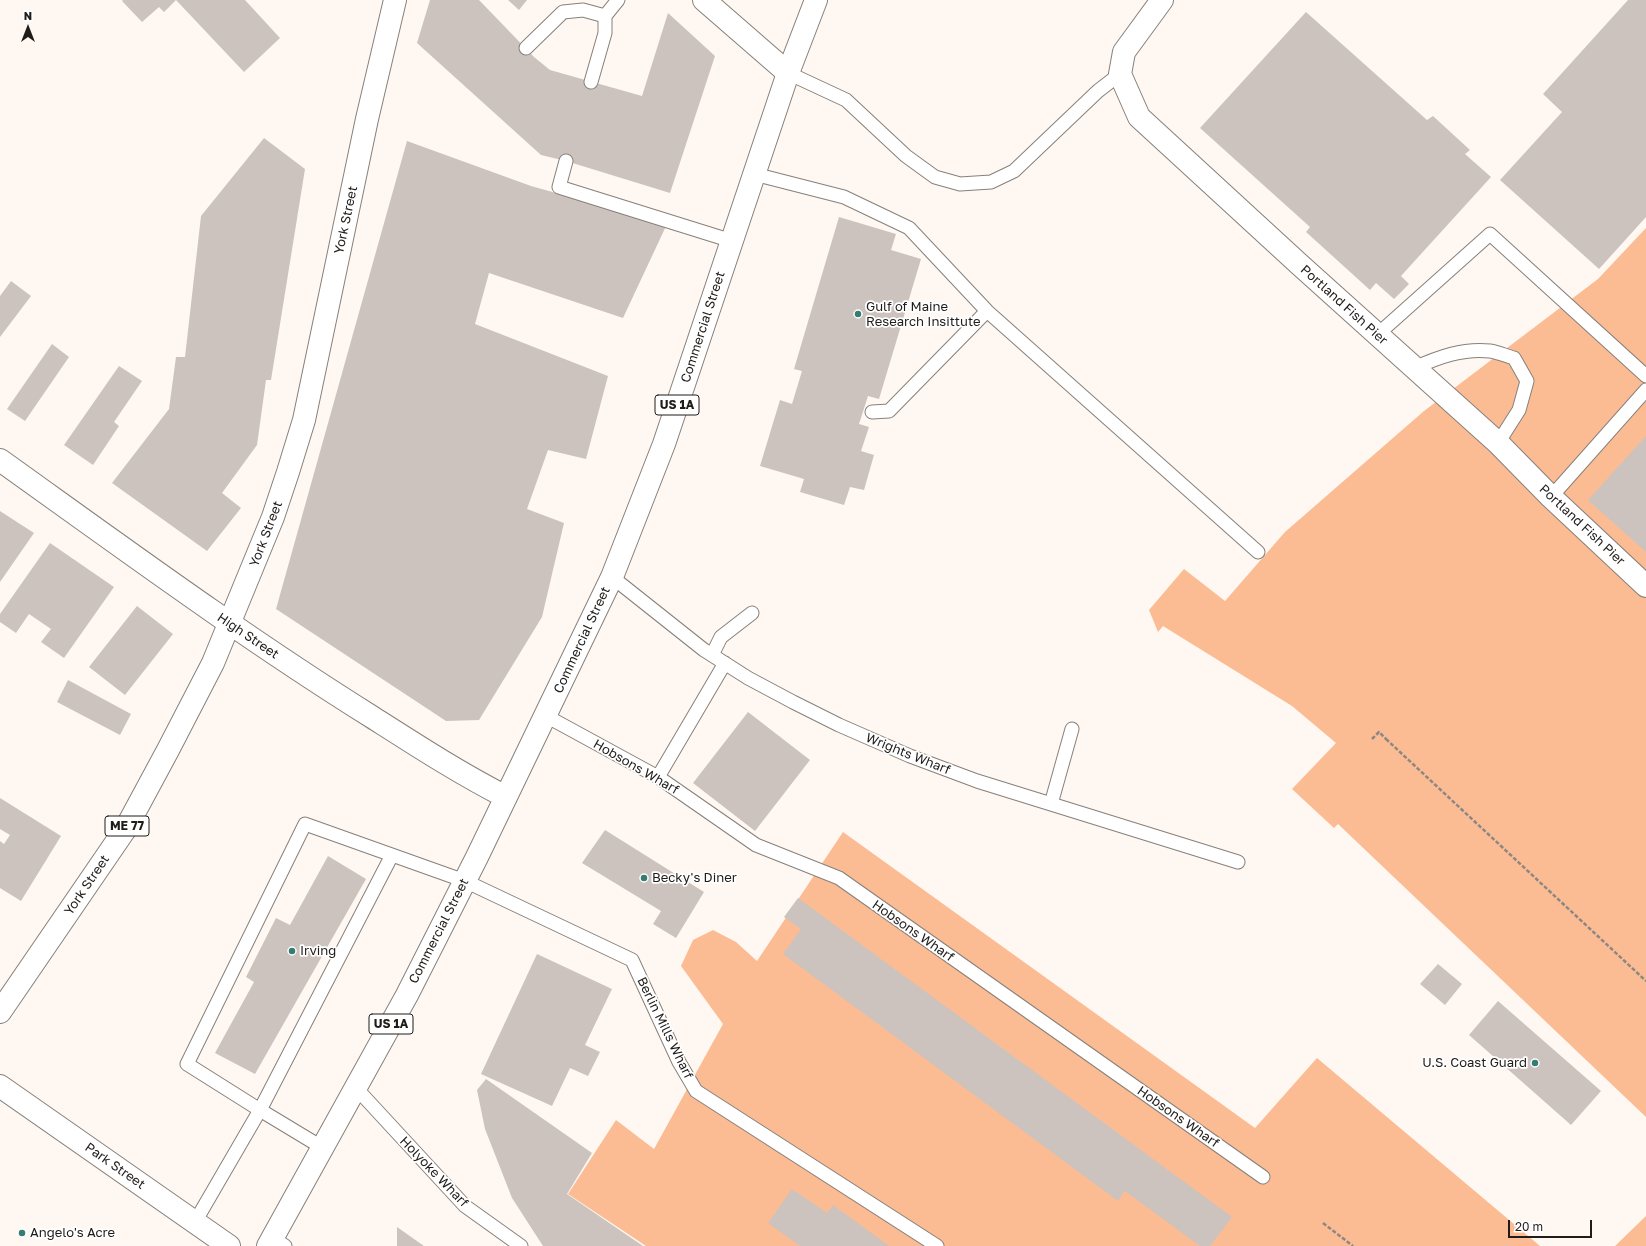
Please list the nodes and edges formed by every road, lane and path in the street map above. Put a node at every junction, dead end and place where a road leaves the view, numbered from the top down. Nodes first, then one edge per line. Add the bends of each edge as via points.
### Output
1 (394, 0) edge
2 (618, 0) edge
3 (704, 0) edge
4 (816, 0) edge
5 (1162, 0) edge
6 (604, 16) junction
7 (526, 48) dead end
8 (788, 73) junction
9 (1120, 74) junction
10 (591, 82) dead end
11 (566, 161) dead end
12 (754, 174) junction
13 (732, 241) junction
14 (987, 311) junction
15 (1377, 335) junction
16 (1414, 368) junction
17 (1646, 376) edge
18 (1646, 390) edge
19 (872, 412) dead end
20 (1498, 443) junction
21 (0, 460) edge
22 (1551, 497) junction
23 (1258, 552) dead end
24 (612, 577) junction
25 (1646, 586) edge
26 (752, 613) dead end
27 (229, 624) junction
28 (712, 655) junction
29 (724, 663) junction
30 (546, 716) junction
31 (1072, 729) dead end
32 (1386, 738) dead end
33 (1372, 739) dead end
34 (658, 777) junction
35 (1426, 777) junction
36 (506, 797) junction
37 (1051, 804) junction
38 (392, 855) junction
39 (1238, 862) dead end
40 (465, 881) junction
41 (1646, 981) edge
42 (0, 1012) edge
43 (0, 1086) edge
44 (356, 1088) junction
45 (260, 1110) junction
46 (323, 1148) junction
47 (1263, 1177) dead end
48 (195, 1222) junction
49 (1323, 1224) dead end
50 (276, 1243) edge
51 (229, 1246) edge
52 (521, 1246) edge
53 (936, 1246) edge
54 (1353, 1246) edge

1 - 27 main road, York Street via 304,420 273,517
2 - 6 lane
3 - 8 main road
4 - 8 main road, Commercial Street / US 1A
5 - 9 main road via 1124,52
6 - 7 lane via 583,10 563,12
6 - 10 lane via 605,33
8 - 9 lane via 846,100 906,156 935,177 960,184 991,182 1014,171 1098,91
8 - 12 main road, Commercial Street / US 1A
9 - 15 main road, Portland Fish Pier via 1139,117
11 - 13 lane via 559,187
12 - 13 main road, Commercial Street / US 1A
12 - 14 lane via 844,197 909,228
13 - 24 main road, Commercial Street / US 1A via 664,444
14 - 19 lane via 889,411
14 - 23 lane
15 - 16 main road, Portland Fish Pier
15 - 17 lane via 1490,234
16 - 20 main road, Portland Fish Pier
16 - 20 lane via 1442,356 1467,351 1491,351 1514,358 1527,381 1519,410
18 - 22 lane
20 - 22 main road, Portland Fish Pier
21 - 27 main road, High Street
22 - 25 main road, Portland Fish Pier
24 - 28 lane, Wrights Wharf
24 - 30 main road, Commercial Street / US 1A
26 - 28 lane via 721,637
27 - 36 main road, High Street via 441,761
27 - 42 main road, York Street / ME 77 via 213,663 126,828
28 - 29 lane, Wrights Wharf
29 - 34 lane
29 - 37 lane, Wrights Wharf via 793,702 882,744 977,781
30 - 34 lane, Hobsons Wharf
30 - 36 main road, Commercial Street / US 1A
31 - 37 lane
32 - 35 path
33 - 35 path via 1379,732
34 - 47 lane, Hobsons Wharf via 756,845 839,878
35 - 41 path
36 - 40 main road, Commercial Street / US 1A
37 - 39 lane, Wrights Wharf
38 - 40 lane, Berlin Mills Wharf
38 - 45 lane
38 - 45 lane, Berlin Mills Wharf via 305,824 187,1064
40 - 44 main road, Commercial Street / US 1A via 407,996
40 - 53 lane, Berlin Mills Wharf via 632,960 679,1062 696,1090
43 - 48 main road, Park Street
44 - 46 main road, Commercial Street / US 1A
44 - 52 lane, Holyoke Wharf via 465,1206
45 - 46 lane
45 - 48 lane
46 - 50 main road, Commercial Street / US 1A
48 - 51 main road, Park Street
49 - 54 path

